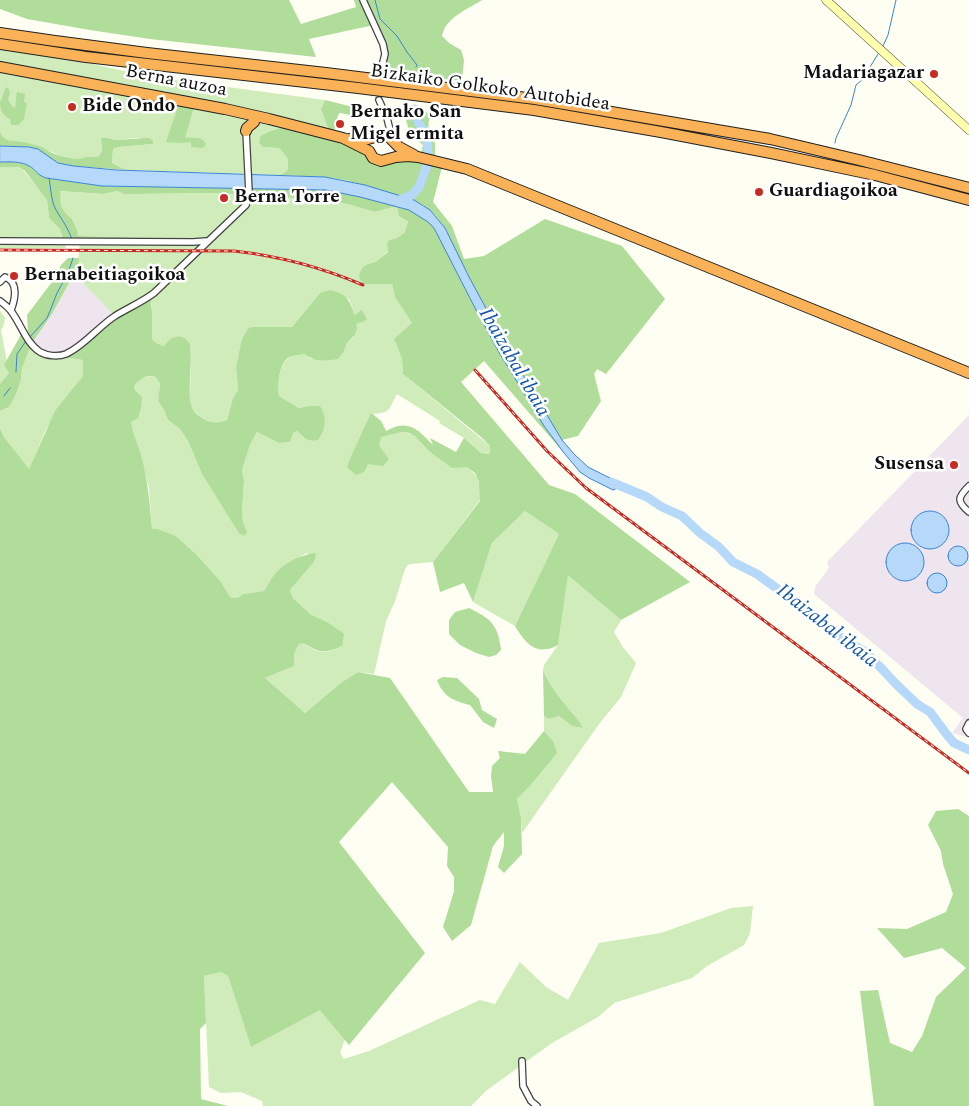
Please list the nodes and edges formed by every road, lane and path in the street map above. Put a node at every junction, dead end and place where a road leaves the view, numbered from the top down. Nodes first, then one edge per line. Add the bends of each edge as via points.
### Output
1 (363, 0) edge
2 (826, 0) edge
3 (0, 33) edge
4 (0, 44) edge
5 (0, 67) edge
6 (381, 70) dead end
7 (379, 100) dead end
8 (226, 109) junction
9 (384, 113) junction
10 (249, 121) junction
11 (279, 122) junction
12 (969, 130) edge
13 (246, 131) joint
14 (377, 136) junction
15 (343, 138) junction
16 (394, 142) junction
17 (369, 151) junction
18 (418, 157) junction
19 (390, 159) junction
20 (969, 188) edge
21 (969, 200) edge
22 (210, 239) junction
23 (0, 241) edge
24 (0, 282) edge
25 (0, 300) edge
26 (11, 310) junction
27 (969, 373) edge
28 (969, 486) edge
29 (969, 512) edge
30 (969, 723) edge
31 (969, 733) edge
32 (522, 1061) dead end
33 (538, 1106) edge

1 - 6 street via 384,44
2 - 12 street
3 - 20 highway, Bizkaiko Golkoko Autobidea via 534,99 770,139
4 - 21 highway, Bizkaiko Golkoko Autobidea via 534,110 771,153 875,175
5 - 8 highway, Berna auzoa
7 - 9 street
8 - 10 highway
8 - 11 highway, Berna auzoa
9 - 14 street via 385,123
9 - 16 street
10 - 11 highway
10 - 13 highway
11 - 15 highway, Berna auzoa
13 - 22 street via 249,192 246,205
14 - 15 highway
14 - 16 highway via 389,137
14 - 17 highway
15 - 17 highway
16 - 18 highway
16 - 19 highway via 395,152
17 - 19 highway via 377,160
18 - 19 highway
18 - 27 highway via 467,169
22 - 23 street via 203,242
22 - 26 street via 154,293 115,316 66,354 58,356 40,352
24 - 26 street via 5,277 12,281 15,295
25 - 26 street
28 - 29 street via 962,492 960,500 961,506
30 - 31 street via 966,729
32 - 33 street via 523,1086 531,1101

